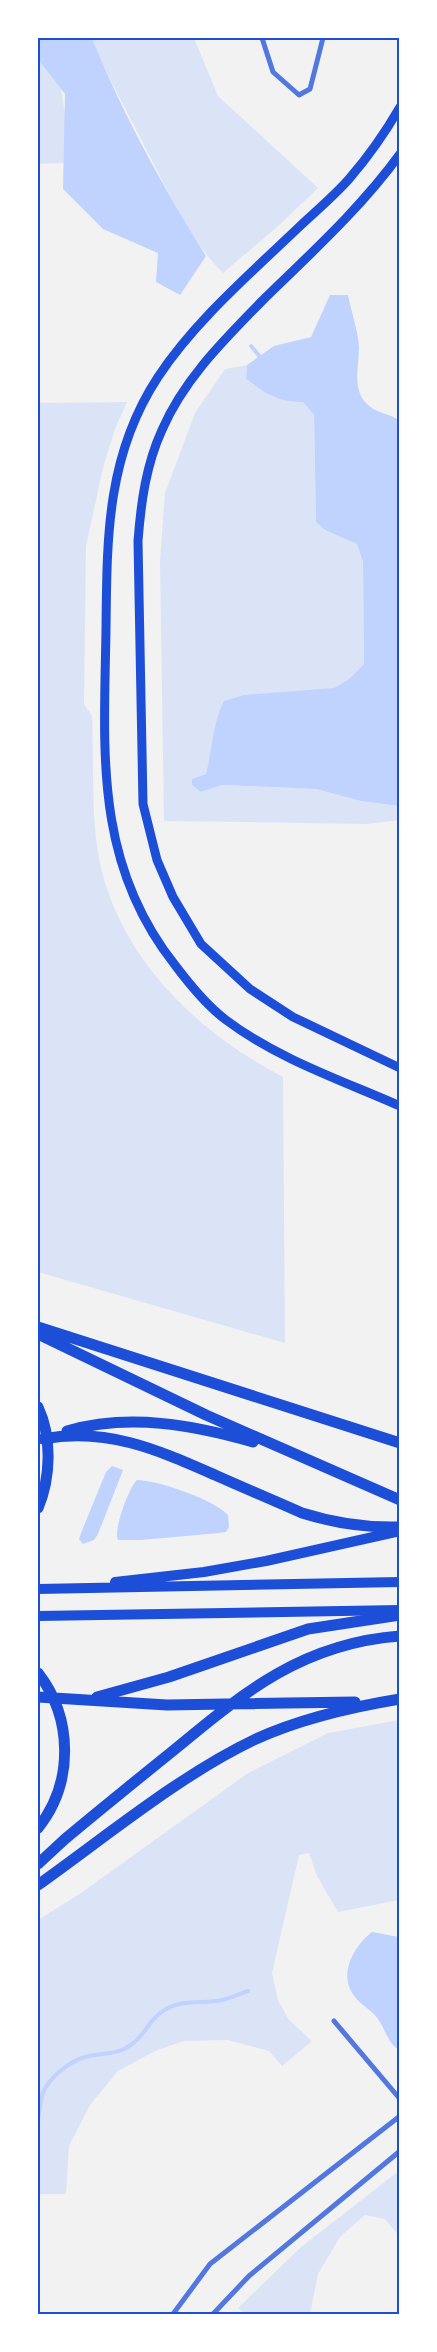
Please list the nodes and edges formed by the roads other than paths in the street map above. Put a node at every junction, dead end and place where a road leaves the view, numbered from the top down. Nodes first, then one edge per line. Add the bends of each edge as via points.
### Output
1 (263, 38) edge
2 (323, 38) edge
3 (400, 108) edge
4 (400, 154) edge
5 (400, 1068) edge
6 (400, 1106) edge
7 (38, 1327) edge
8 (38, 1334) edge
9 (39, 1409) edge
10 (40, 1440) edge
11 (400, 1443) edge
12 (286, 1450) junction
13 (400, 1500) edge
14 (38, 1508) edge
15 (400, 1527) edge
16 (400, 1531) edge
17 (400, 1582) edge
18 (59, 1588) junction
19 (38, 1589) edge
20 (400, 1610) edge
21 (400, 1615) edge
22 (38, 1616) edge
23 (400, 1636) edge
24 (38, 1673) edge
25 (38, 1697) edge
26 (400, 1699) edge
27 (78, 1700) junction
28 (38, 1828) edge
29 (38, 1864) edge
30 (38, 1884) edge
31 (334, 2021) dead end
32 (400, 2099) edge
33 (400, 2116) edge
34 (400, 2152) edge
35 (173, 2314) edge
36 (213, 2314) edge

1 - 2 street via 273,72 299,95 310,88
3 - 6 main road via 347,181 192,334 160,375 134,422 122,454 109,514 105,678 106,784 112,830 132,894 168,957 206,1002 248,1035 298,1062
4 - 5 main road via 370,191 217,348 185,388 162,429 148,468 138,541 143,804 157,860 173,898 201,944 250,990 293,1017
7 - 11 highway
8 - 12 highway via 112,1372
9 - 14 highway via 48,1462
10 - 12 highway via 88,1426 139,1422 200,1429
10 - 15 highway via 85,1436 134,1443 161,1451 309,1515 348,1525
12 - 13 highway
16 - 18 main road via 312,1552 212,1570
17 - 18 main road
18 - 19 main road
20 - 22 main road
21 - 27 highway via 308,1629 141,1686
23 - 29 highway via 359,1641 305,1658 255,1685
24 - 28 highway via 47,1684 58,1710 65,1743 58,1793
25 - 27 highway
26 - 27 highway via 261,1705 167,1705
26 - 30 highway via 351,1708 291,1725 227,1754 193,1774
31 - 32 street
33 - 35 street via 210,2264
34 - 36 street via 249,2276

